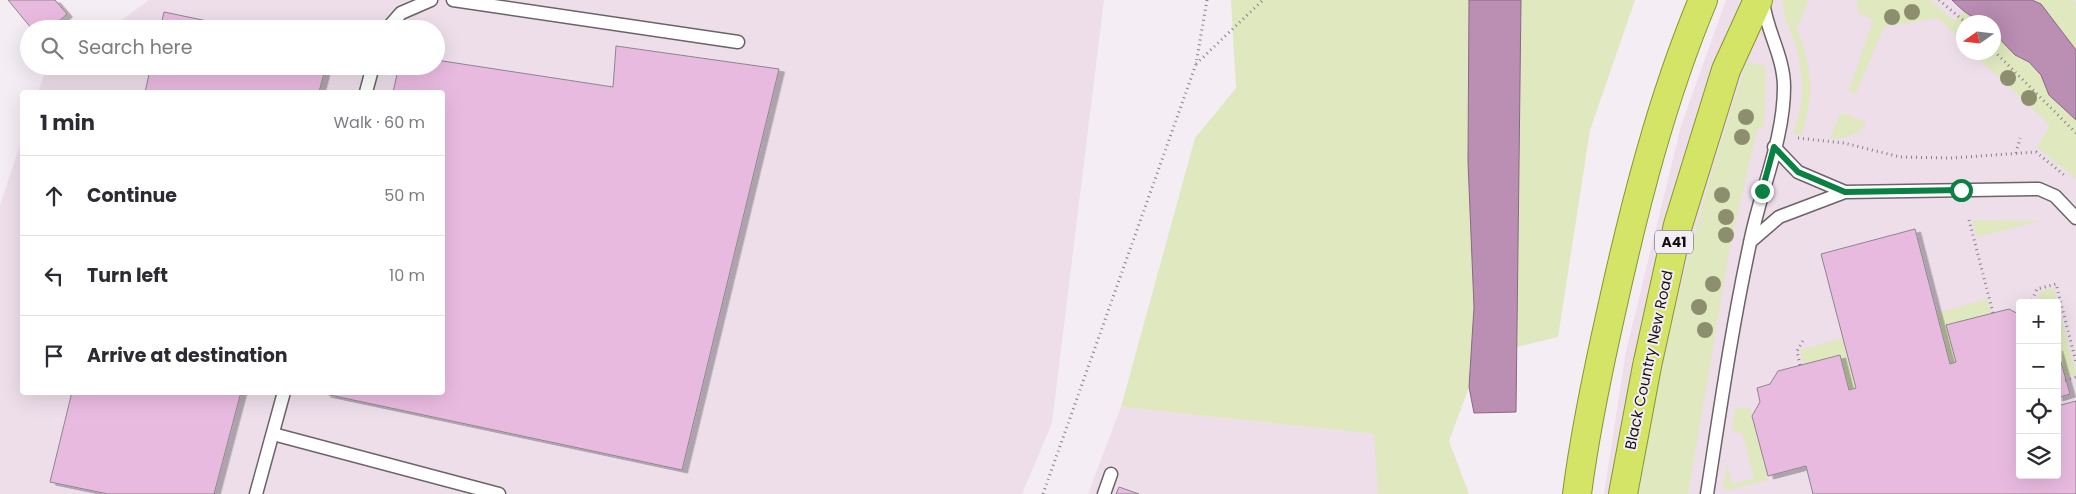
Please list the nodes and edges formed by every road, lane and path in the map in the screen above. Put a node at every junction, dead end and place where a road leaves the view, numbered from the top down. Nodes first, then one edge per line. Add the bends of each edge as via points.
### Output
1 (431, 0) edge
2 (453, 0) edge
3 (1207, 0) edge
4 (1263, 0) edge
5 (1703, 0) edge
6 (1758, 0) edge
7 (1763, 0) edge
8 (1939, 0) edge
9 (1957, 15) edge
10 (395, 20) edge
11 (738, 42) dead end
12 (2001, 58) edge
13 (1196, 64) junction
14 (371, 75) edge
15 (367, 90) edge
16 (2076, 133) edge
17 (1792, 137) dead end
18 (2020, 138) dead end
19 (1774, 147) junction
20 (2016, 153) junction
21 (2069, 179) dead end
22 (1845, 192) junction
23 (2076, 218) edge
24 (1969, 220) dead end
25 (1750, 242) junction
26 (2032, 299) edge
27 (2060, 299) edge
28 (2061, 304) edge
29 (1993, 313) dead end
30 (1804, 339) dead end
31 (2076, 362) edge
32 (1800, 365) dead end
33 (2076, 377) edge
34 (2066, 380) dead end
35 (283, 395) edge
36 (273, 434) junction
37 (1112, 474) dead end
38 (256, 494) edge
39 (499, 494) edge
40 (1043, 494) edge
41 (1104, 494) edge
42 (1576, 494) edge
43 (1623, 494) edge
44 (1706, 494) edge

1 - 10 lane via 401,13
2 - 11 lane
3 - 13 path
4 - 13 path
5 - 42 highway via 1679,58 1628,237 1585,433
6 - 43 highway, Black Country New Road / A41 via 1726,70 1678,225
7 - 19 lane via 1765,20 1781,63 1784,86 1782,114
8 - 9 path
12 - 16 path
13 - 40 path
14 - 15 lane
17 - 20 path via 1844,143 1900,157 1952,158
18 - 20 path
19 - 22 lane via 1798,172
19 - 25 lane
20 - 21 path via 2036,152
22 - 23 lane via 2039,189 2055,196
22 - 25 lane via 1779,217
24 - 29 path
25 - 44 lane
26 - 27 path via 2037,289 2056,284
28 - 31 path
30 - 32 path via 1797,351
33 - 34 path
35 - 36 lane
36 - 38 lane
36 - 39 lane
37 - 41 lane

